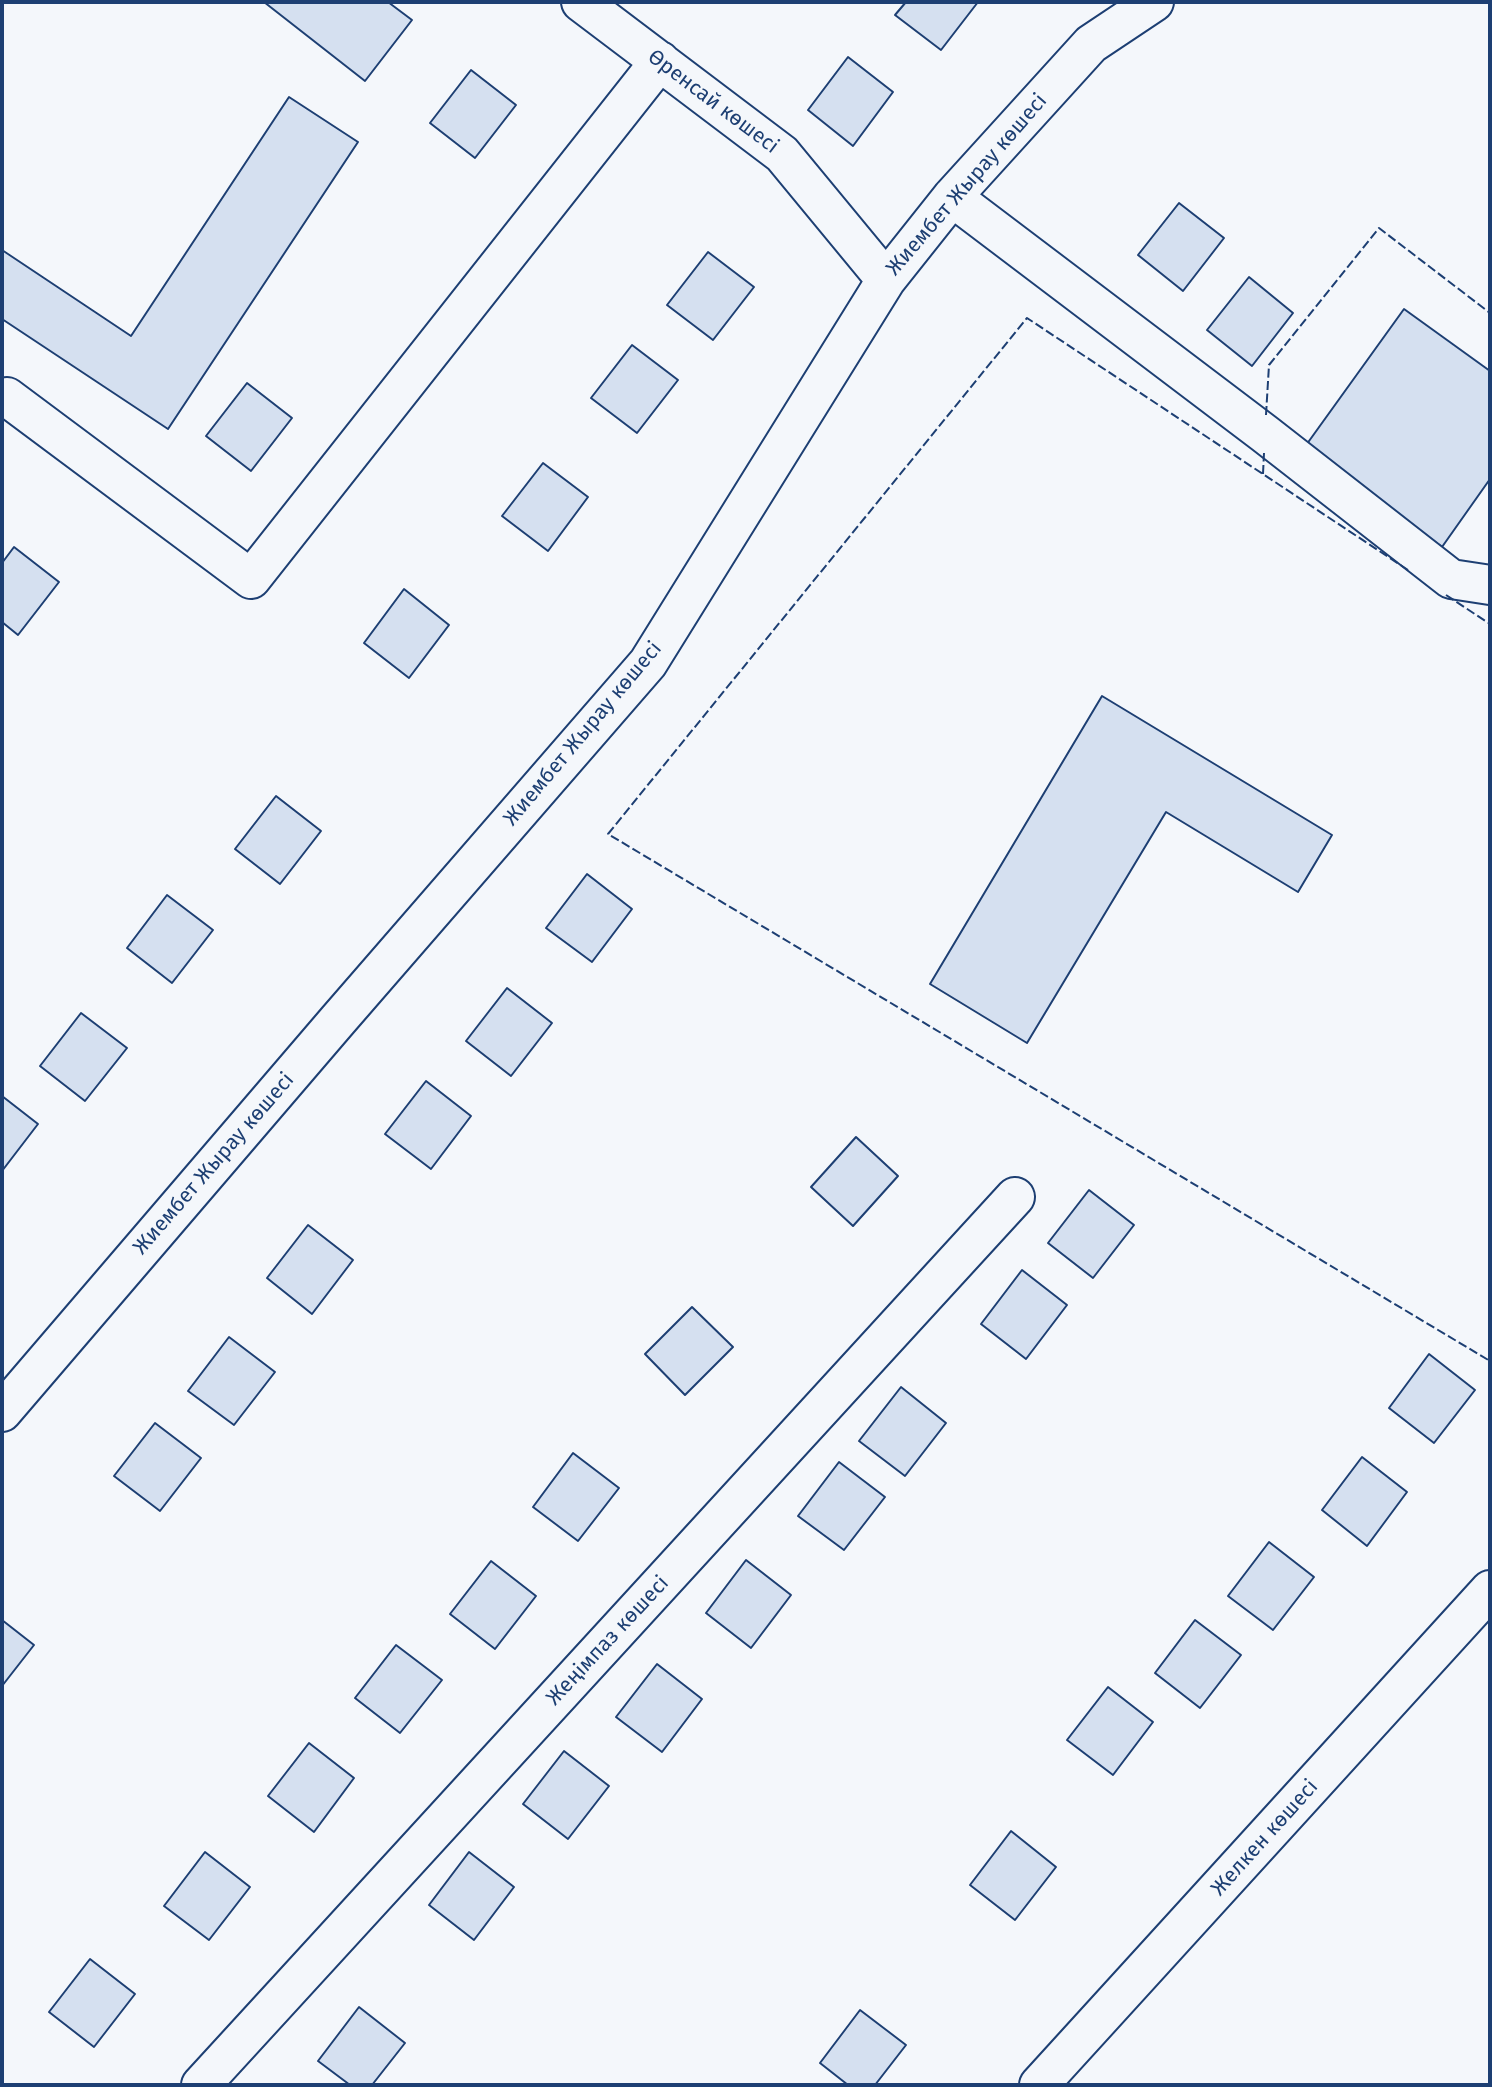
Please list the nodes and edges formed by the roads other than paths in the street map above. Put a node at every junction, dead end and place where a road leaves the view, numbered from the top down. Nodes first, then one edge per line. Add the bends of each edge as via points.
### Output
1 (581, 2) edge
2 (1154, 2) edge
3 (660, 61) junction
4 (952, 197) junction
5 (886, 280) junction
6 (3, 398) edge
7 (1490, 585) edge
8 (1015, 1197) dead end
9 (2, 1412) edge
10 (1490, 1590) edge
11 (201, 2085) edge
12 (1039, 2085) edge

1 - 3 street, Өренсай көшесі
2 - 4 street, Жиембет Жырау көшесі via 1091,44
3 - 5 street, Өренсай көшесі via 782,154
3 - 6 street via 251,579
4 - 5 street, Жиембет Жырау көшесі
4 - 7 street via 1451,579
5 - 9 street, Жиембет Жырау көшесі via 648,663
8 - 11 street, Жеңімпаз көшесі
10 - 12 street, Желкен көшесі

